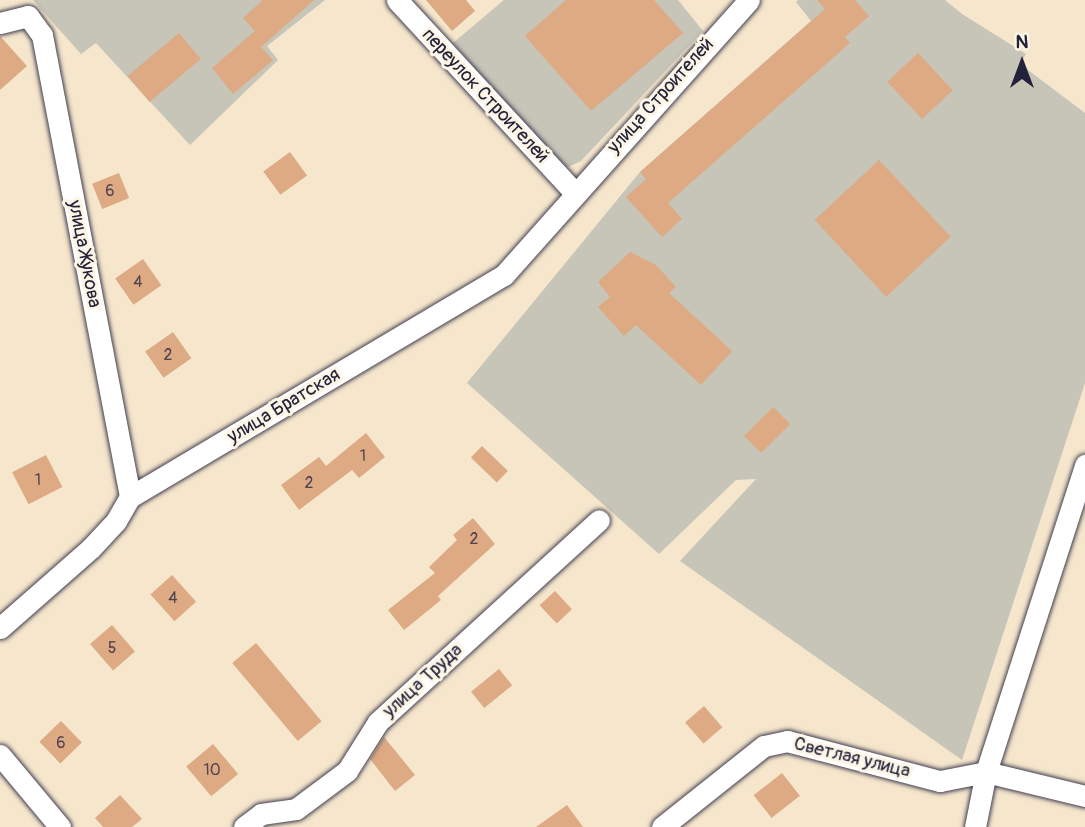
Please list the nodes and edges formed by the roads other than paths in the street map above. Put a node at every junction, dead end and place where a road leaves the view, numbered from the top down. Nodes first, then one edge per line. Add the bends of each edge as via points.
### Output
1 (397, 0) edge
2 (748, 0) edge
3 (0, 23) edge
4 (574, 192) junction
5 (1085, 465) edge
6 (130, 497) junction
7 (599, 520) dead end
8 (0, 628) edge
9 (0, 755) edge
10 (986, 772) junction
11 (1085, 796) edge
12 (60, 827) edge
13 (244, 827) edge
14 (662, 827) edge
15 (975, 827) edge

1 - 4 street, переулок Строителей
2 - 4 street, улица Строителей
3 - 6 street, улица Жукова via 28,16 42,35
4 - 6 street, улица Братская via 503,275
5 - 10 street
6 - 8 street, улица Братская via 91,548
7 - 13 street, улица Труда via 378,722 347,771 296,809 261,814
9 - 12 street
10 - 11 street
10 - 14 street, Светлая улица via 940,781 787,741 764,746
10 - 15 street

